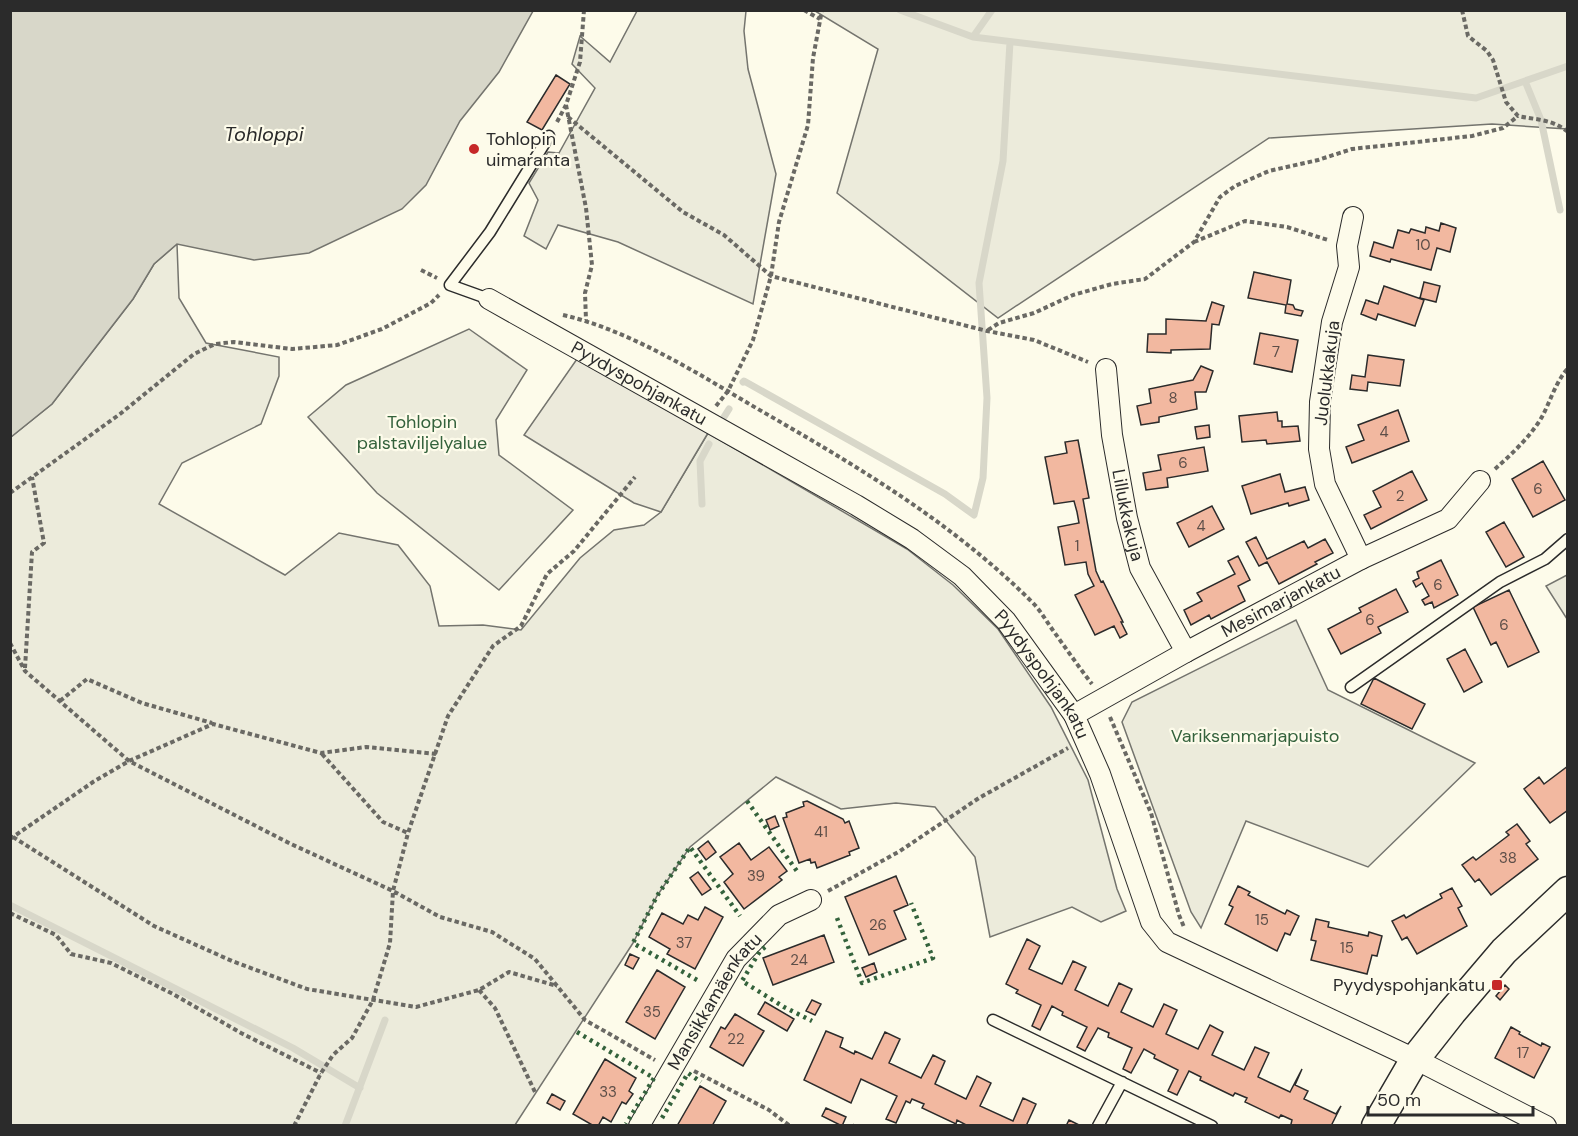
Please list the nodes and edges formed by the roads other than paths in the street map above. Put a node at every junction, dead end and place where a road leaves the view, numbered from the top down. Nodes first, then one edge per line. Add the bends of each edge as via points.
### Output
1 (549, 136) road end
2 (1353, 217) dead end
3 (489, 299) joint
4 (1106, 369) road end
5 (1480, 481) road end
6 (1568, 539) edge
7 (1361, 559) junction
8 (1186, 652) junction
9 (1351, 687) dead end
10 (1074, 716) junction
11 (1568, 891) edge
12 (811, 900) road end
13 (993, 1020) dead end
14 (1415, 1059) junction
15 (1122, 1082) junction
16 (639, 1125) edge
17 (1098, 1125) edge
18 (1212, 1125) edge
19 (1376, 1125) edge
20 (1546, 1125) edge

1 - 3 lane, Pyydyspohjankatu via 490,232 450,285
2 - 7 street, Juolukkakuja via 1347,246 1349,267 1332,322 1320,402 1319,449 1325,484
3 - 10 street, Pyydyspohjankatu via 912,539 962,576 1006,621
4 - 8 street, Lillukkakuja via 1112,435 1140,568
5 - 7 street, Mesimarjankatu via 1448,519
6 - 9 lane via 1545,559 1500,582
7 - 8 street, Mesimarjankatu
8 - 10 street, Mesimarjankatu
10 - 14 street, Pyydyspohjankatu via 1100,774 1151,922 1167,942
11 - 14 street via 1491,966
12 - 16 street, Mansikkamäenkatu via 779,915 736,959
13 - 15 lane
14 - 19 street
14 - 20 street, Pyydyspohjankatu
15 - 17 lane
15 - 18 lane

